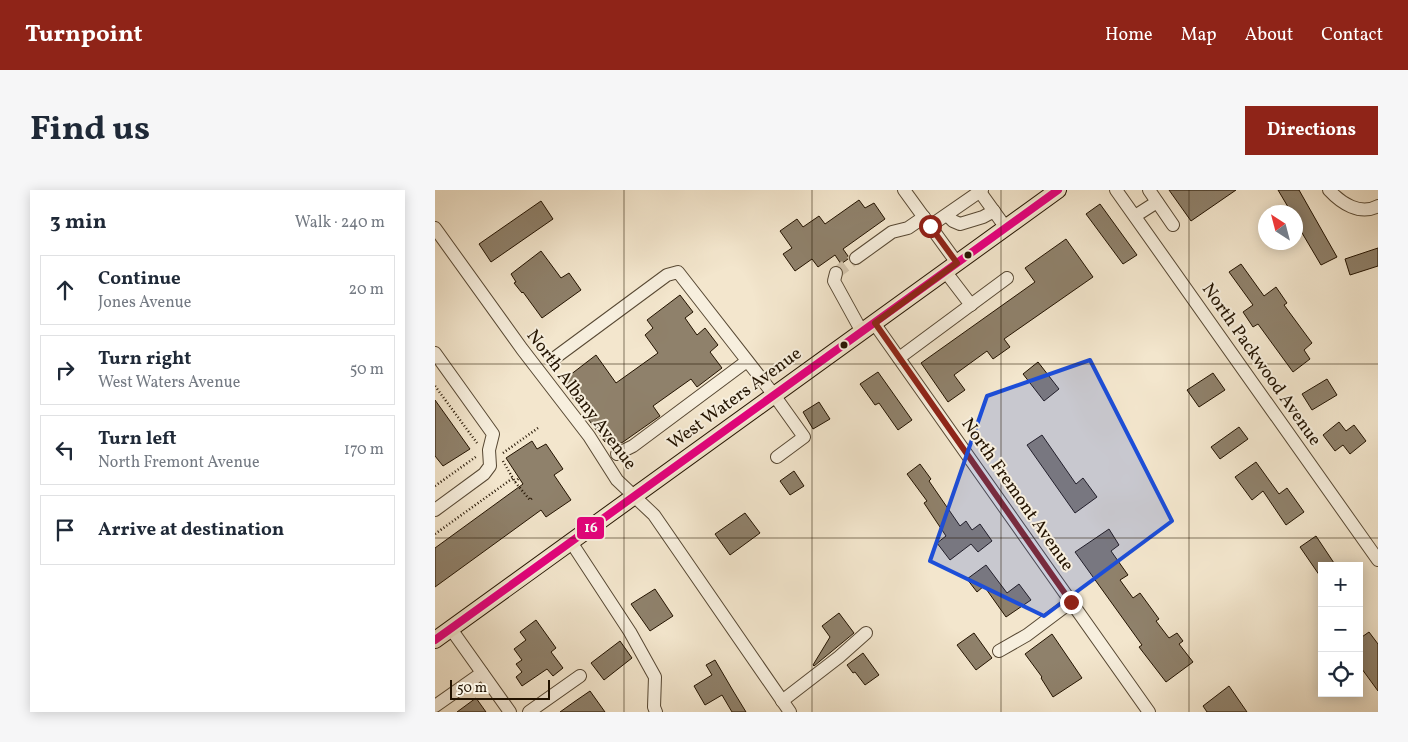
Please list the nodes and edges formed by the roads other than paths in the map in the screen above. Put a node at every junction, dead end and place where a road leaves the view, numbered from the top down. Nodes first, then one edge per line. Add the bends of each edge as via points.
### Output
1 (904, 190) edge
2 (1116, 190) edge
3 (1149, 190) edge
4 (1329, 190) edge
5 (981, 191) edge
6 (1052, 192) edge
7 (1157, 202) junction
8 (1378, 206) edge
9 (994, 211) junction
10 (947, 215) junction
11 (1135, 216) junction
12 (927, 222) junction
13 (1173, 225) dead end
14 (435, 228) edge
15 (1006, 228) junction
16 (856, 258) tunnel mouth
17 (951, 267) junction
18 (836, 273) dead end
19 (1007, 278) dead end
20 (971, 305) junction
21 (868, 327) junction
22 (435, 352) edge
23 (557, 357) dead end
24 (899, 358) junction
25 (747, 361) junction
26 (774, 395) junction
27 (617, 454) dead end
28 (777, 457) dead end
29 (634, 496) junction
30 (435, 510) edge
31 (571, 542) junction
32 (1378, 560) edge
33 (1071, 602) junction
34 (451, 628) junction
35 (866, 633) dead end
36 (435, 640) edge
37 (999, 651) dead end
38 (482, 673) junction
39 (580, 676) dead end
40 (783, 701) junction
41 (435, 706) edge
42 (510, 712) edge
43 (529, 712) edge
44 (656, 712) edge
45 (790, 712) edge
46 (1149, 712) edge

1 - 12 street
2 - 11 street, North Packwood Avenue
3 - 7 street
4 - 8 street via 1351,207
5 - 9 street
5 - 10 street
6 - 15 main road, West Waters Avenue
7 - 11 street
7 - 13 street
9 - 10 street via 959,224
9 - 15 street
10 - 12 street
11 - 32 street, North Packwood Avenue
12 - 16 street via 892,232
12 - 17 street
14 - 29 street, North Albany Avenue via 521,349 589,436 617,480
15 - 17 main road, West Waters Avenue
17 - 20 street
17 - 21 main road, West Waters Avenue
18 - 21 street, North Fremont Avenue via 834,281
19 - 20 street
20 - 24 street
21 - 24 street, North Fremont Avenue
21 - 26 main road, West Waters Avenue
22 - 30 street via 493,434 490,466 484,474
23 - 25 street via 667,275 678,272
24 - 33 street, North Fremont Avenue
25 - 26 street
25 - 27 street via 633,446
26 - 28 street via 804,437
26 - 29 main road, West Waters Avenue
29 - 31 main road, West Waters Avenue
29 - 40 street, North Albany Avenue via 654,515
31 - 34 main road, West Waters Avenue
31 - 44 street via 631,632 655,677
33 - 37 street via 1027,635
33 - 46 street, North Fremont Avenue
34 - 36 main road, West Waters Avenue
34 - 38 street
35 - 40 street
38 - 41 street
38 - 42 street
39 - 43 street
40 - 45 street, North Albany Avenue

